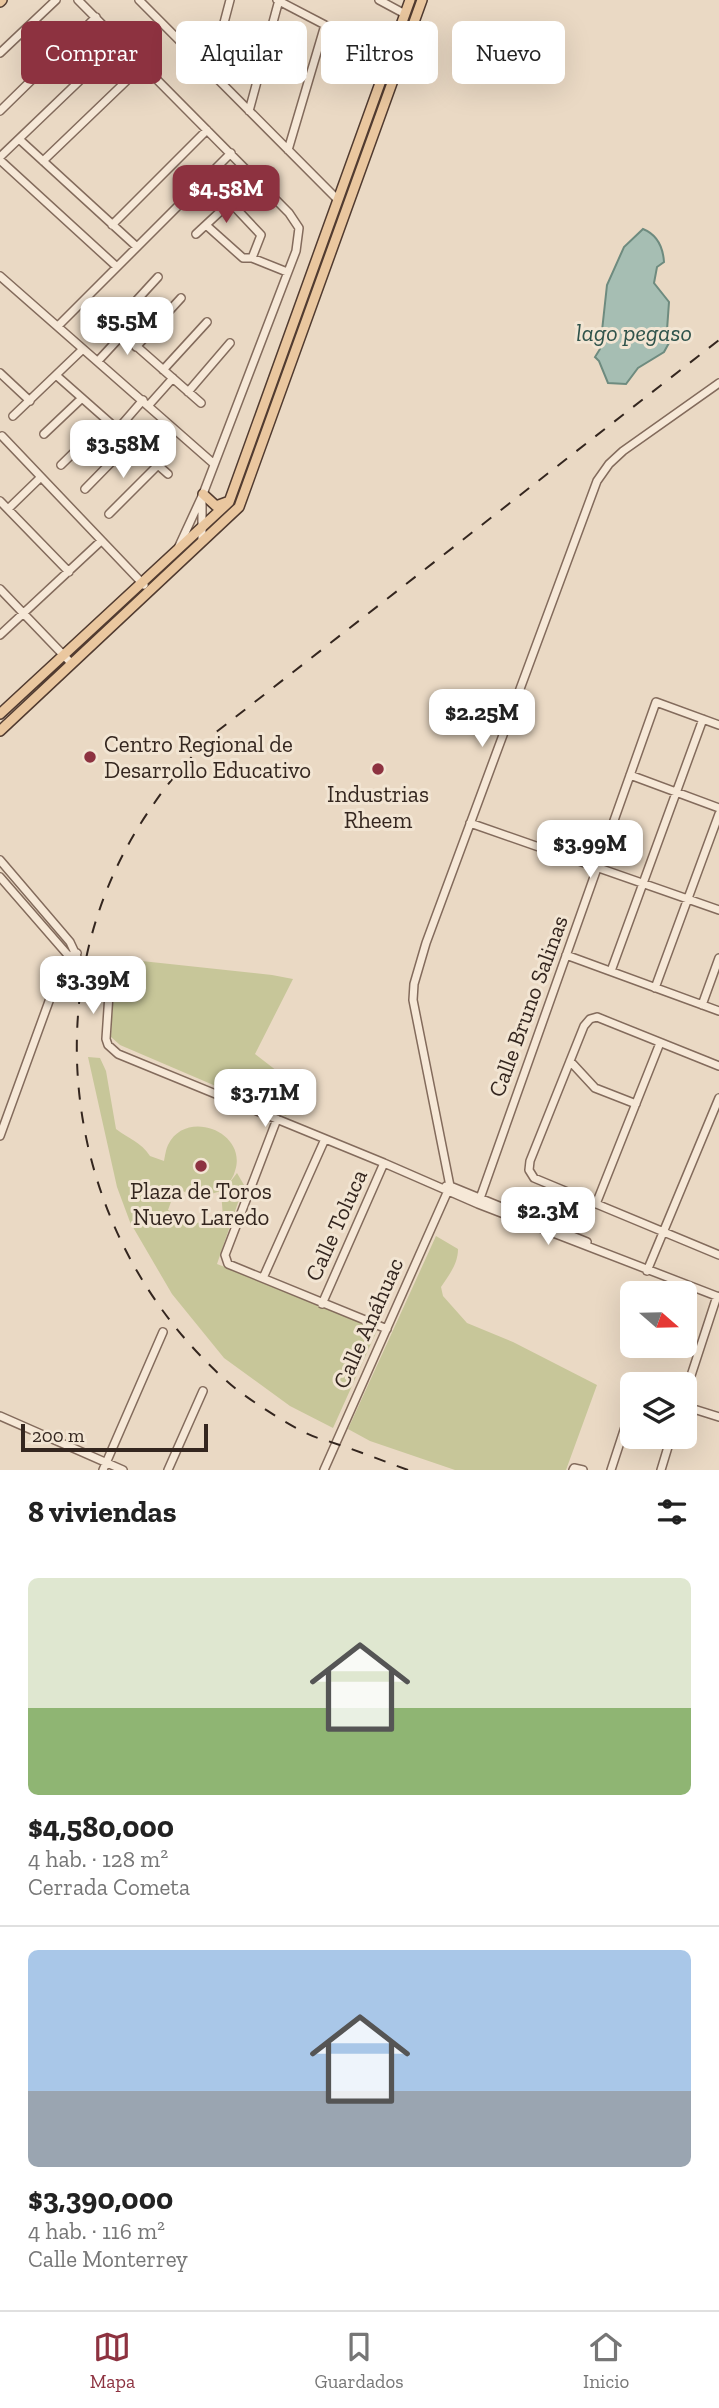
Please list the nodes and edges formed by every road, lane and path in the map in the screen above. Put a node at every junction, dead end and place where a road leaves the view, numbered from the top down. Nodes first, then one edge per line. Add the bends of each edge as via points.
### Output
1 (56, 0) edge
2 (78, 0) edge
3 (139, 0) edge
4 (230, 0) edge
5 (278, 0) edge
6 (379, 0) edge
7 (410, 0) edge
8 (422, 0) edge
9 (405, 13) junction
10 (96, 17) junction
11 (100, 21) edge
12 (224, 21) edge
13 (176, 37) edge
14 (0, 53) edge
15 (76, 84) edge
16 (123, 84) edge
17 (161, 84) edge
18 (223, 84) edge
19 (0, 111) edge
20 (249, 111) junction
21 (207, 130) junction
22 (19, 139) junction
23 (288, 150) junction
24 (231, 153) junction
25 (0, 159) edge
26 (43, 162) junction
27 (237, 195) dead end
28 (338, 200) junction
29 (230, 202) junction
30 (112, 225) junction
31 (206, 225) junction
32 (196, 234) dead end
33 (137, 247) junction
34 (252, 258) junction
35 (117, 267) junction
36 (287, 272) junction
37 (0, 276) edge
38 (158, 277) dead end
39 (181, 298) dead end
40 (101, 315) dead end
41 (207, 322) dead end
42 (58, 326) junction
43 (113, 326) junction
44 (122, 334) junction
45 (230, 343) dead end
46 (136, 347) junction
47 (83, 349) junction
48 (98, 361) junction
49 (163, 370) junction
50 (0, 373) edge
51 (57, 376) junction
52 (173, 379) junction
53 (719, 383) edge
54 (188, 392) junction
55 (81, 398) junction
56 (30, 401) junction
57 (145, 403) junction
58 (201, 403) dead end
59 (13, 416) dead end
60 (106, 421) junction
61 (117, 430) junction
62 (44, 433) dead end
63 (4, 435) edge
64 (131, 442) junction
65 (214, 464) junction
66 (61, 465) dead end
67 (157, 466) junction
68 (168, 474) dead end
69 (41, 477) junction
70 (85, 489) dead end
71 (203, 494) junction
72 (0, 501) edge
73 (229, 502) junction
74 (8, 509) junction
75 (109, 514) dead end
76 (203, 528) junction
77 (101, 541) junction
78 (202, 544) junction
79 (172, 556) junction
80 (69, 572) junction
81 (143, 583) junction
82 (0, 589) edge
83 (151, 591) junction
84 (23, 613) junction
85 (0, 635) edge
86 (64, 656) junction
87 (72, 664) junction
88 (0, 714) edge
89 (703, 719) junction
90 (719, 725) edge
91 (0, 731) edge
92 (630, 775) junction
93 (676, 792) junction
94 (719, 808) edge
95 (719, 814) edge
96 (470, 823) junction
97 (0, 860) edge
98 (597, 867) junction
99 (0, 877) edge
100 (643, 883) junction
101 (688, 899) junction
102 (719, 910) edge
103 (566, 955) junction
104 (76, 957) junction
105 (719, 958) edge
106 (611, 971) junction
107 (655, 988) junction
108 (702, 1005) junction
109 (719, 1011) edge
110 (660, 1043) junction
111 (570, 1061) junction
112 (719, 1066) edge
113 (719, 1098) edge
114 (636, 1104) junction
115 (277, 1119) junction
116 (0, 1136) edge
117 (325, 1139) junction
118 (384, 1163) junction
119 (449, 1189) junction
120 (479, 1201) junction
121 (596, 1204) junction
122 (664, 1233) junction
123 (719, 1255) edge
124 (650, 1270) junction
125 (263, 1278) junction
126 (718, 1297) edge
127 (322, 1304) junction
128 (387, 1329) junction
129 (163, 1332) dead end
130 (692, 1372) edge
131 (203, 1391) dead end
132 (697, 1410) edge
133 (0, 1416) edge
134 (719, 1417) edge
135 (620, 1442) edge
136 (667, 1449) edge
137 (105, 1467) edge
138 (123, 1470) edge
139 (168, 1470) edge
140 (324, 1470) edge
141 (573, 1470) edge
142 (583, 1470) edge
143 (611, 1470) edge
144 (661, 1470) edge

1 - 14 street
2 - 10 street
3 - 13 street
4 - 12 street
5 - 20 street
5 - 23 street via 325,25
6 - 9 street
7 - 9 main road
8 - 78 main road via 244,496 229,519
9 - 28 main road
10 - 11 street
10 - 19 street
15 - 22 street
16 - 26 street
17 - 21 street
18 - 20 street
20 - 23 street
21 - 24 street
21 - 30 street
22 - 25 street
22 - 26 street
23 - 28 street
24 - 33 street
24 - 36 street via 299,228
25 - 35 street
26 - 30 street
27 - 29 street
28 - 73 main road
29 - 31 street
29 - 34 street via 261,235
30 - 33 street
31 - 32 street
31 - 34 street via 243,258
33 - 35 street
34 - 36 street
35 - 42 street
36 - 65 street
37 - 42 street
38 - 43 street
39 - 46 street
40 - 43 street
41 - 49 street
42 - 47 street
43 - 44 street
44 - 46 street
44 - 48 street
45 - 54 street
46 - 49 street
47 - 48 street
47 - 51 street
48 - 57 street
49 - 52 street
50 - 56 street
51 - 55 street
51 - 56 street
52 - 54 street
52 - 57 street
53 - 96 street via 623,451 597,481
54 - 58 street
55 - 60 street
55 - 62 street
56 - 59 street
57 - 61 street
57 - 65 street
60 - 61 street
60 - 66 street
61 - 64 street
63 - 69 street
64 - 67 street
64 - 70 street
65 - 71 street
67 - 68 street
67 - 75 street
69 - 74 street
69 - 77 street
71 - 73 main road via 216,506
71 - 76 street
71 - 79 street
72 - 74 street
73 - 76 main road
74 - 80 street
76 - 78 street
76 - 79 main road
77 - 80 street
77 - 81 street
78 - 83 main road
79 - 81 main road
80 - 84 street
81 - 83 street
81 - 86 main road
82 - 84 street
83 - 87 main road
84 - 85 street
84 - 86 street
86 - 87 street
86 - 88 main road
87 - 91 main road
89 - 90 street
89 - 92 street, Calle Bruno Salinas via 656,702
89 - 93 street
92 - 93 street
92 - 98 street, Calle Bruno Salinas
93 - 94 street
93 - 100 street
95 - 101 street
96 - 98 street
96 - 119 street via 412,992
97 - 104 street
98 - 100 street
98 - 103 street, Calle Bruno Salinas
99 - 104 street
100 - 101 street
100 - 106 street
101 - 102 street
101 - 107 street
103 - 106 street
103 - 120 street, Calle Bruno Salinas
104 - 115 street via 106,979 106,1039 112,1050
104 - 116 street via 56,982
105 - 108 street
106 - 107 street
107 - 108 street
108 - 109 street
110 - 111 street via 590,1018
110 - 112 street
110 - 114 street
111 - 114 street via 595,1088
111 - 121 street via 530,1171 534,1178
113 - 122 street
114 - 121 street
115 - 117 street
115 - 125 street via 225,1255 228,1265
117 - 118 street
117 - 125 street
118 - 119 street
118 - 127 street, Calle Toluca
119 - 120 street
119 - 128 street, Calle Anáhuac
120 - 124 street
121 - 122 street
122 - 123 street
122 - 124 street
124 - 126 street
125 - 127 street
126 - 130 street
127 - 128 street
128 - 140 street, Calle Anáhuac
129 - 137 street
131 - 139 street
132 - 134 street
133 - 137 street
135 - 143 street
136 - 144 street
137 - 138 street
141 - 142 street

